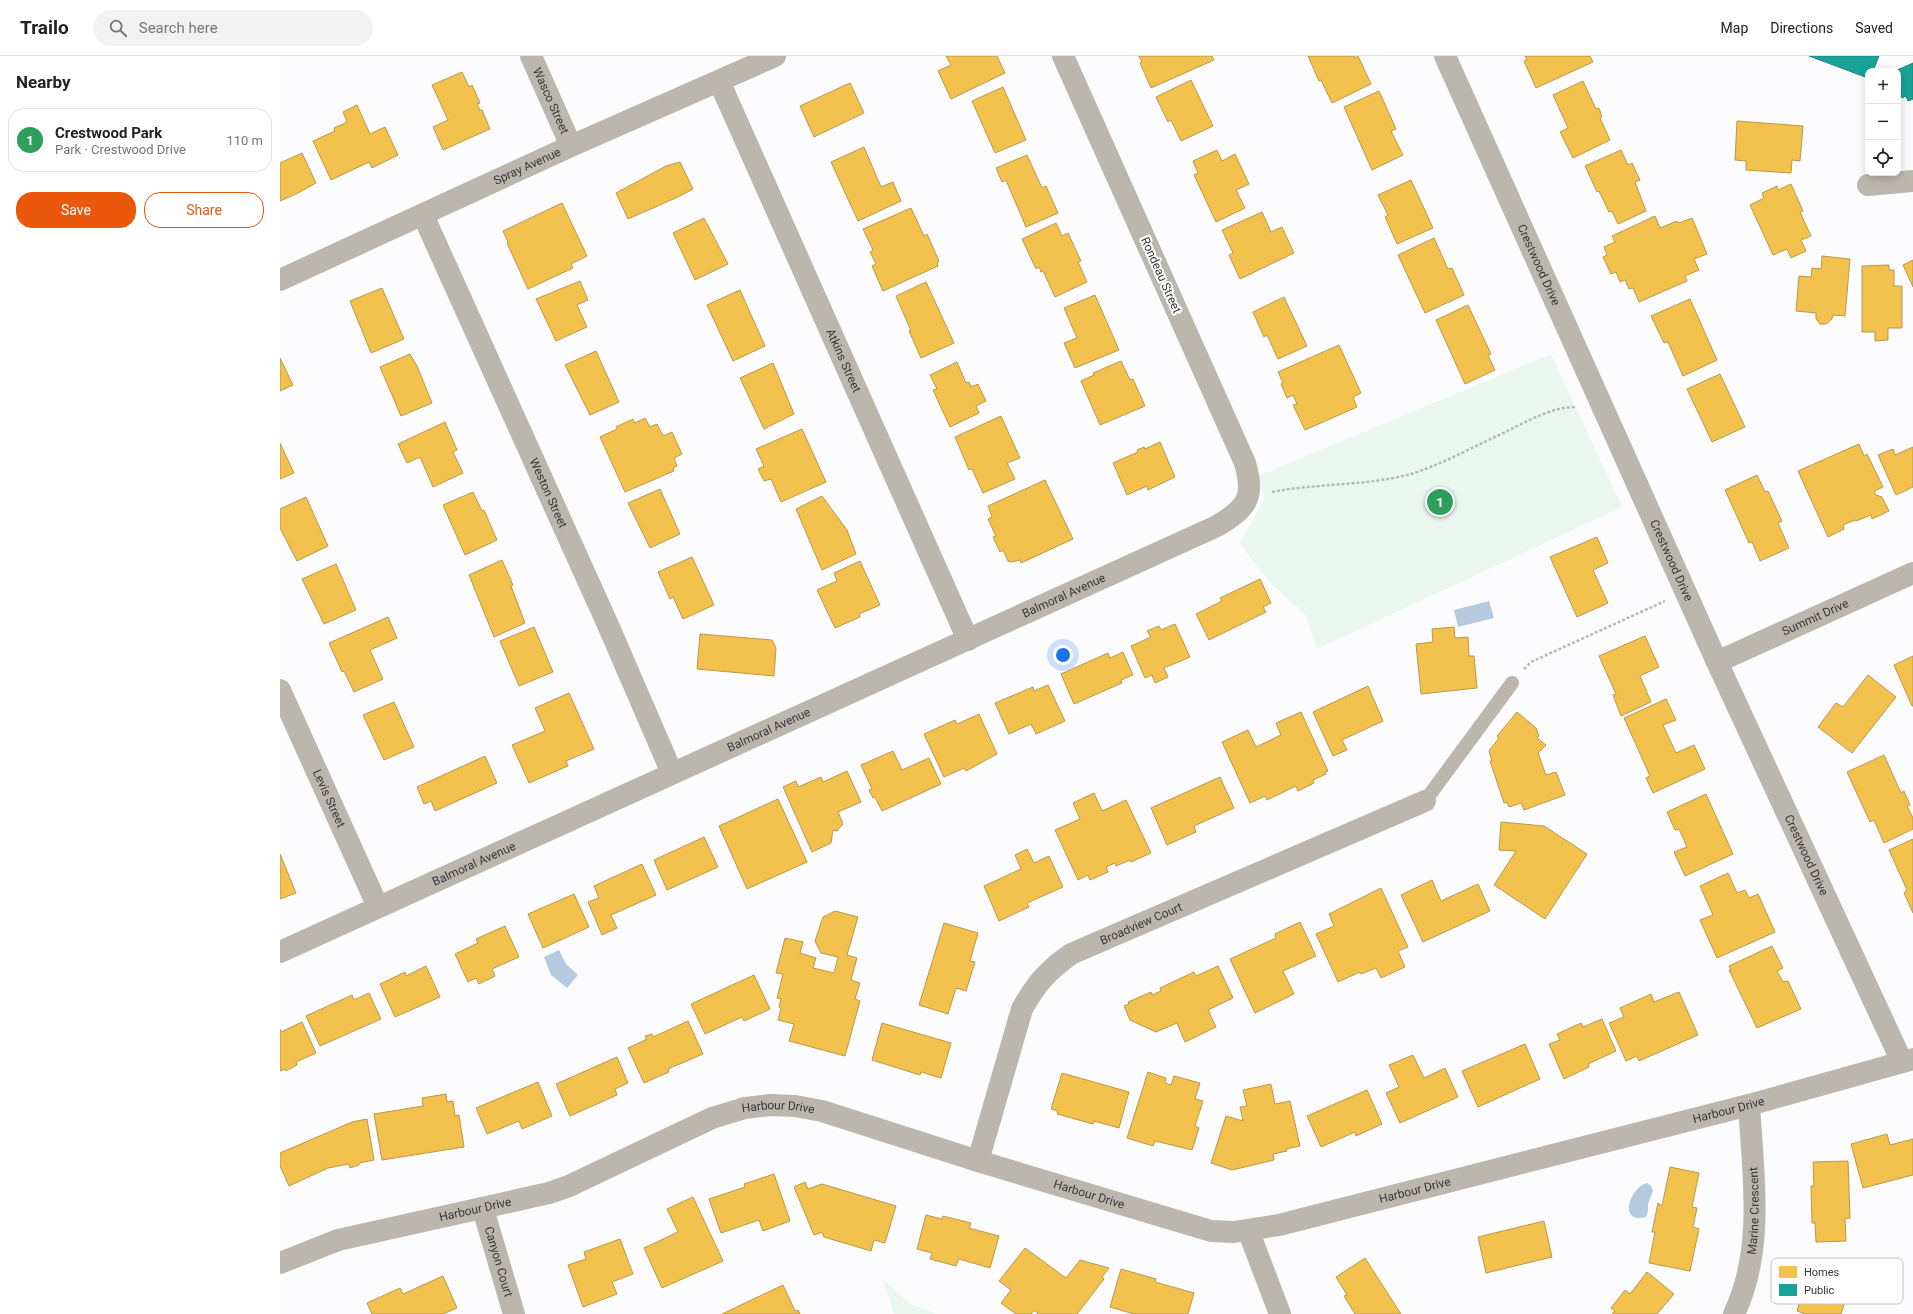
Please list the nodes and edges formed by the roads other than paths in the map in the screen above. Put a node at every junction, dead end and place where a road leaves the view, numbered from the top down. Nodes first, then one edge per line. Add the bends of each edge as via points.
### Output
1 (531, 56) edge
2 (775, 56) edge
3 (1062, 56) edge
4 (1445, 56) edge
5 (719, 81) junction
6 (571, 146) junction
7 (1913, 181) edge
8 (1868, 185) dead end
9 (423, 215) junction
10 (280, 280) edge
11 (1249, 496) joint
12 (1913, 573) edge
13 (968, 640) junction
14 (1717, 662) junction
15 (1512, 683) road end
16 (280, 690) edge
17 (672, 773) junction
18 (1425, 800) joint
19 (378, 907) junction
20 (280, 952) edge
21 (1907, 1061) edge
22 (1749, 1105) junction
23 (978, 1161) junction
24 (483, 1208) junction
25 (1248, 1230) junction
26 (280, 1263) edge
27 (514, 1314) edge
28 (1280, 1314) edge
29 (1734, 1314) edge

1 - 6 street, Wasco Street
2 - 5 street, Spray Avenue
3 - 11 street, Rondeau Street via 1245,463 1250,480
4 - 14 street, Crestwood Drive
5 - 6 street, Spray Avenue
5 - 13 street, Atkins Street
6 - 9 street, Spray Avenue
7 - 8 street
9 - 10 street, Spray Avenue
9 - 17 street, Weston Street
11 - 13 street, Balmoral Avenue via 1236,514 1217,526
12 - 14 street, Summit Drive
13 - 17 street, Balmoral Avenue
14 - 21 street, Crestwood Drive
15 - 18 lane
16 - 19 street, Levis Street
17 - 19 street, Balmoral Avenue
18 - 23 street, Broadview Court via 1071,954 1051,968 1032,990 1022,1009
19 - 20 street, Balmoral Avenue
21 - 22 street, Harbour Drive
22 - 25 street, Harbour Drive via 1287,1223
22 - 29 street, Marine Crescent via 1754,1194 1753,1249 1743,1294
23 - 24 street, Harbour Drive via 822,1111 770,1105 745,1108 712,1118 569,1186 532,1198
23 - 25 street, Harbour Drive via 1211,1231
24 - 26 street, Harbour Drive via 338,1240
24 - 27 street, Canyon Court
25 - 28 street

